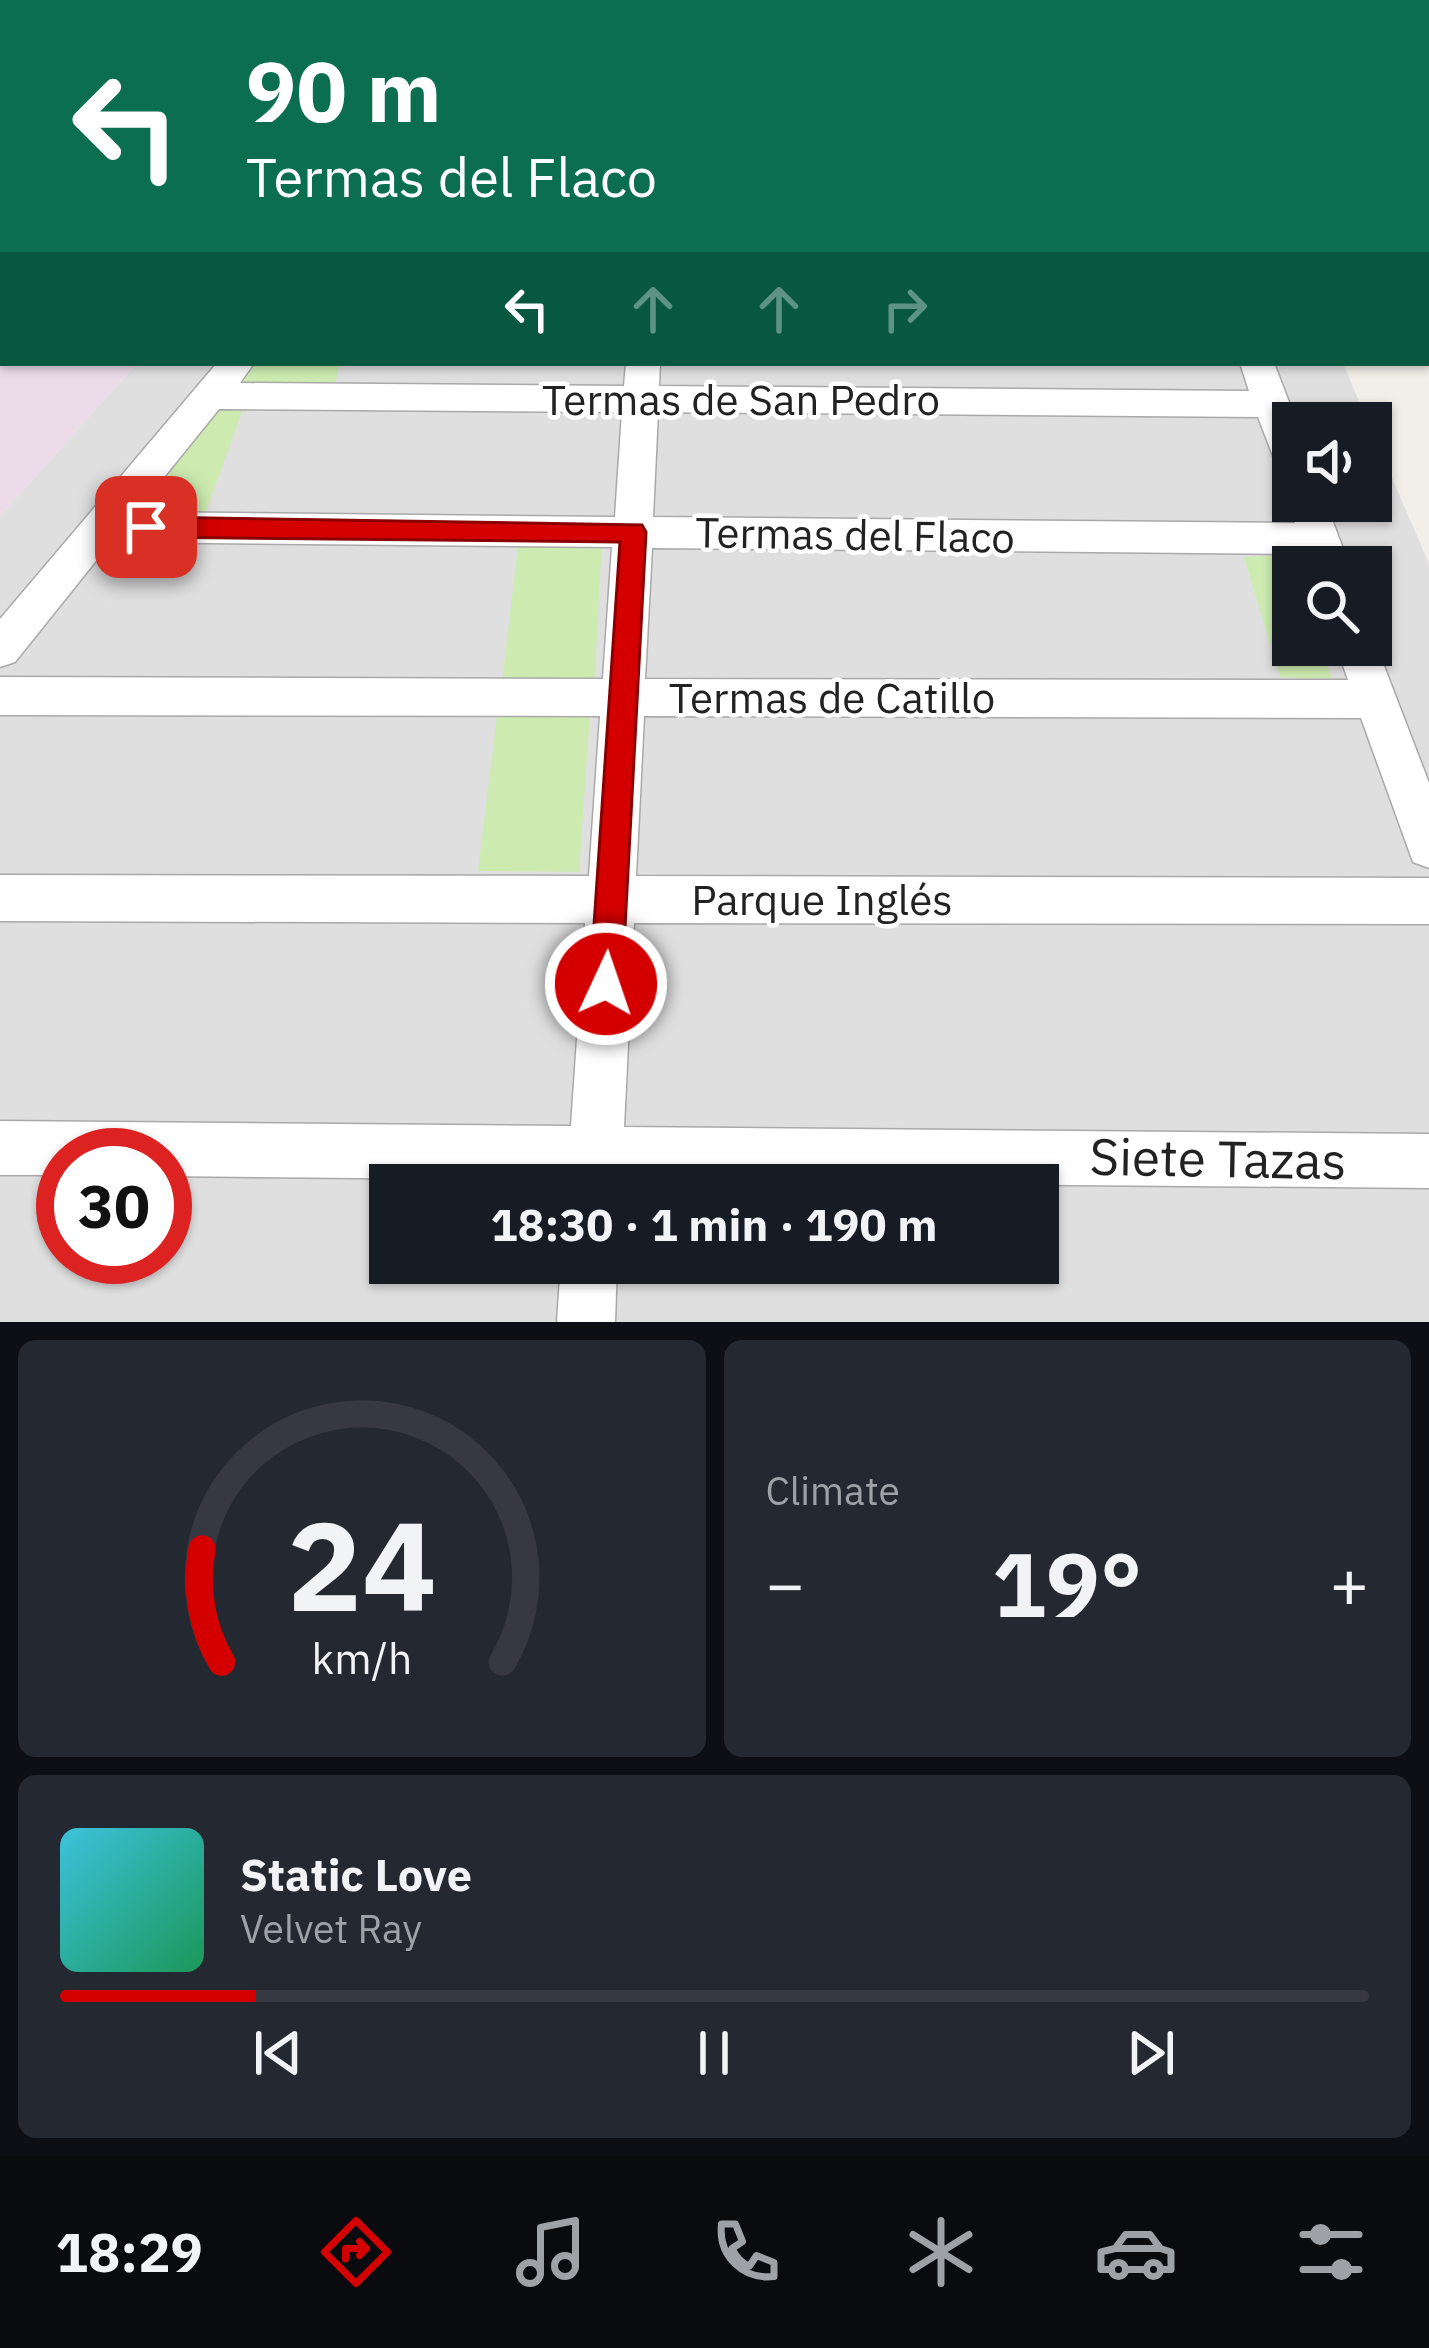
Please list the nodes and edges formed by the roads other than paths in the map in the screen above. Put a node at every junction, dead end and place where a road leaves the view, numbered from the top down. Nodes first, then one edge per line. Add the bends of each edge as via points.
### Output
1 (235, 366) edge
2 (1258, 366) edge
3 (642, 381) edge
4 (211, 396) junction
5 (1272, 404) joint
6 (102, 527) junction
7 (633, 532) junction
8 (1272, 551) edge
9 (0, 649) edge
10 (1365, 666) edge
11 (0, 696) edge
12 (623, 698) junction
13 (1377, 700) junction
14 (1429, 846) edge
15 (0, 898) edge
16 (611, 899) junction
17 (1429, 901) edge
18 (0, 1148) edge
19 (1429, 1161) edge
20 (453, 1164) edge
21 (595, 1164) edge
22 (1059, 1165) edge
23 (588, 1284) edge
24 (586, 1322) edge

1 - 4 street
2 - 5 street
3 - 4 street, Termas de San Pedro
3 - 5 street, Termas de San Pedro
3 - 7 street
4 - 6 street
6 - 7 street, Termas del Flaco
6 - 9 street
7 - 8 street, Termas del Flaco
7 - 12 street
10 - 13 street
11 - 12 street, Termas de Catillo
12 - 13 street, Termas de Catillo
12 - 16 street
13 - 14 street
15 - 16 street, Parque Inglés
16 - 17 street, Parque Inglés
16 - 21 street
18 - 20 street, Siete Tazas
19 - 22 street, Siete Tazas
23 - 24 street

